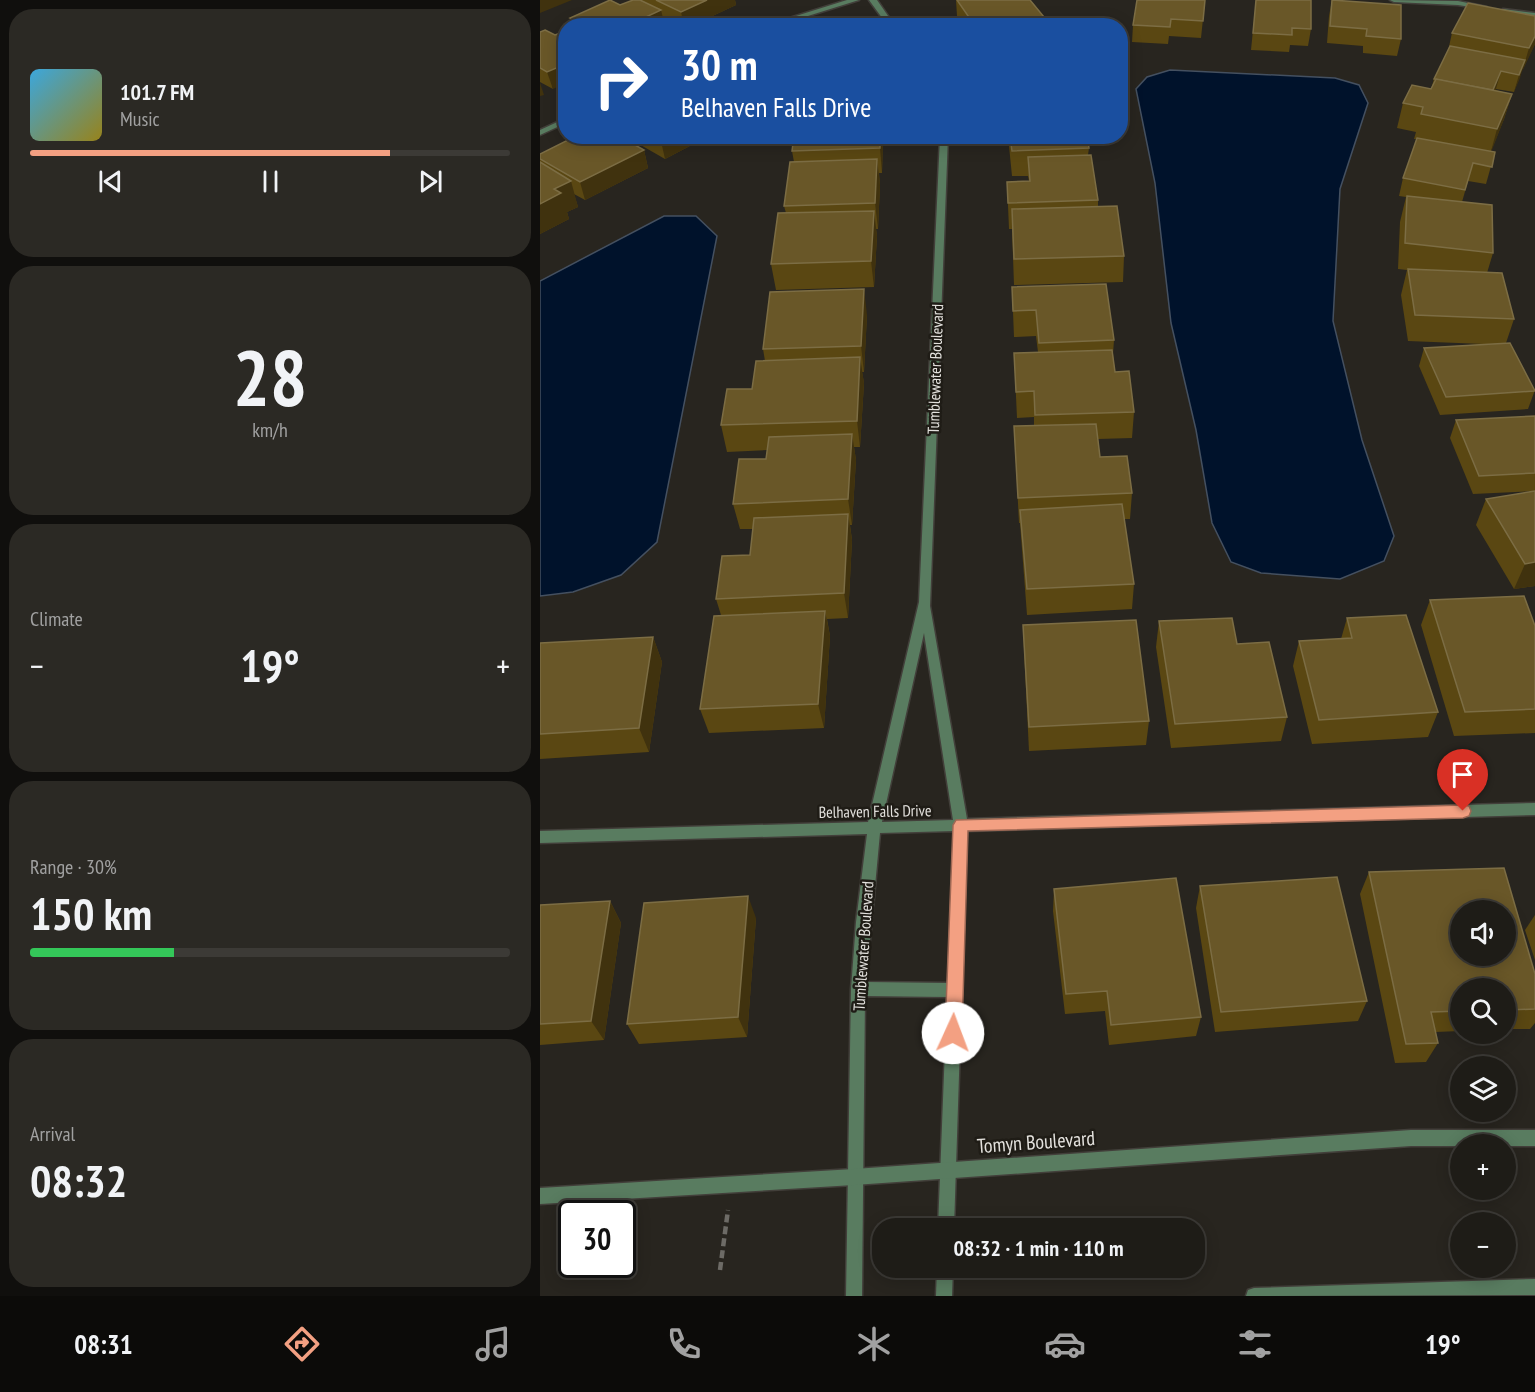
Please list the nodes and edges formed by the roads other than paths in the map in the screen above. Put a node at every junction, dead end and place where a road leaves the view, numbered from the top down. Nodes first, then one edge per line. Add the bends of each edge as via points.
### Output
1 (855, 0) edge
2 (873, 0) edge
3 (1394, 0) edge
4 (1491, 8) edge
5 (1502, 10) edge
6 (1535, 15) edge
7 (794, 18) edge
8 (886, 18) edge
9 (558, 124) edge
10 (540, 133) edge
11 (944, 144) edge
12 (925, 602) junction
13 (1535, 809) edge
14 (961, 825) junction
15 (874, 827) junction
16 (540, 837) edge
17 (858, 989) junction
18 (955, 990) junction
19 (1535, 1138) edge
20 (948, 1169) junction
21 (854, 1177) junction
22 (540, 1196) edge
23 (946, 1218) edge
24 (945, 1278) edge
25 (1535, 1287) edge
26 (854, 1296) edge
27 (944, 1296) edge
28 (1254, 1296) edge

1 - 7 street
2 - 8 street
3 - 4 street
5 - 6 street
9 - 10 street
11 - 12 street, Tumblewater Boulevard
12 - 14 street, Tumblewater Boulevard
12 - 15 street, Tumblewater Boulevard
13 - 14 street, Belhaven Falls Drive
14 - 15 street, Belhaven Falls Drive
14 - 18 street, Tumblewater Boulevard
15 - 16 street, Belhaven Falls Drive
15 - 17 street, Tumblewater Boulevard
17 - 18 street
17 - 21 street, Tumblewater Boulevard
18 - 20 street, Tumblewater Boulevard
19 - 20 street, Tomyn Boulevard via 1411,1138
20 - 21 street, Tomyn Boulevard
20 - 23 street, Tumblewater Boulevard
21 - 22 street, Tomyn Boulevard
21 - 26 street, Tumblewater Boulevard
24 - 27 street
25 - 28 street

